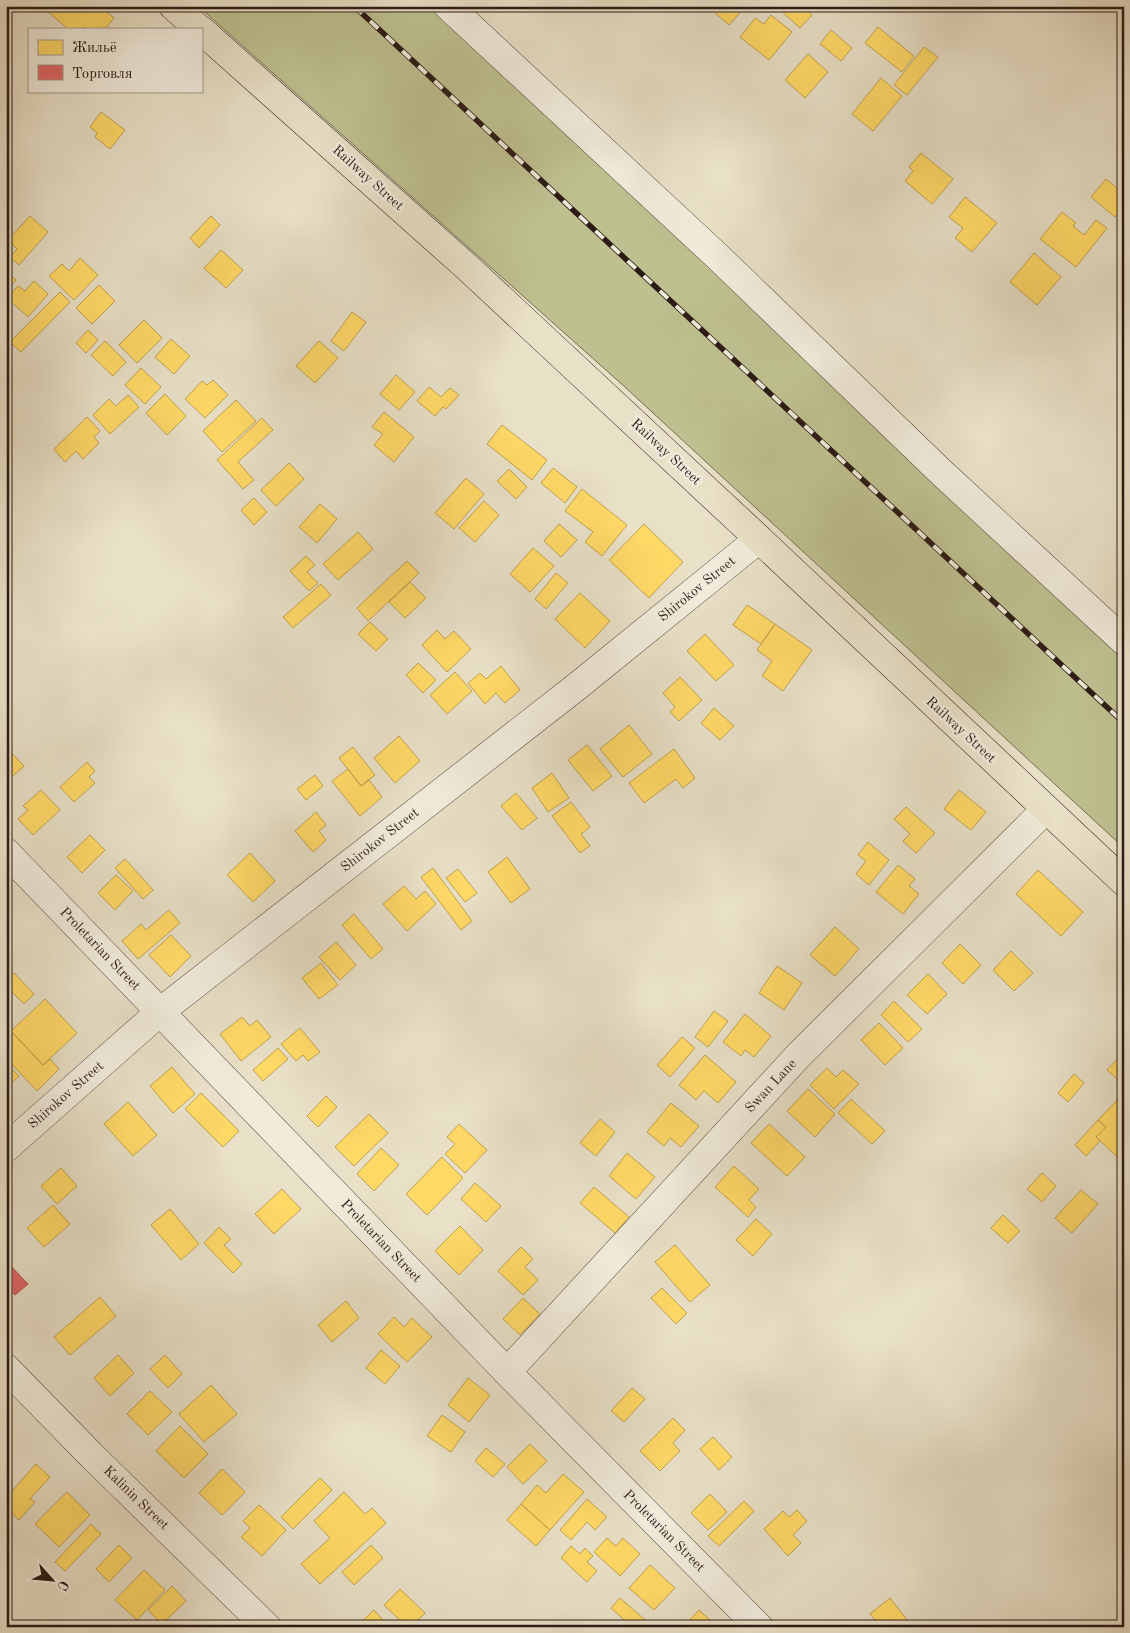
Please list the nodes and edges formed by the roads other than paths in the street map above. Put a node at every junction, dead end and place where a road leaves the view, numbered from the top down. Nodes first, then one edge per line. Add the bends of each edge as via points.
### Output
1 (174, 6) edge
2 (448, 6) edge
3 (198, 28) edge
4 (202, 32) edge
5 (759, 539) junction
6 (1124, 640) edge
7 (1045, 810) junction
8 (6, 852) edge
9 (1124, 882) edge
10 (161, 1011) junction
11 (6, 1148) edge
12 (6, 1368) edge
13 (507, 1372) junction
14 (267, 1627) edge
15 (759, 1627) edge

1 - 3 main road, Railway Street
2 - 6 street via 716,255 942,473
4 - 5 main road, Railway Street via 468,268
5 - 7 main road, Railway Street
5 - 10 street, Shirokov Street via 575,688
7 - 9 main road, Railway Street
7 - 13 street, Swan Lane via 798,1056
8 - 10 street, Proletarian Street
10 - 11 street, Shirokov Street
10 - 13 street, Proletarian Street
12 - 14 street, Kalinin Street
13 - 15 street, Proletarian Street

